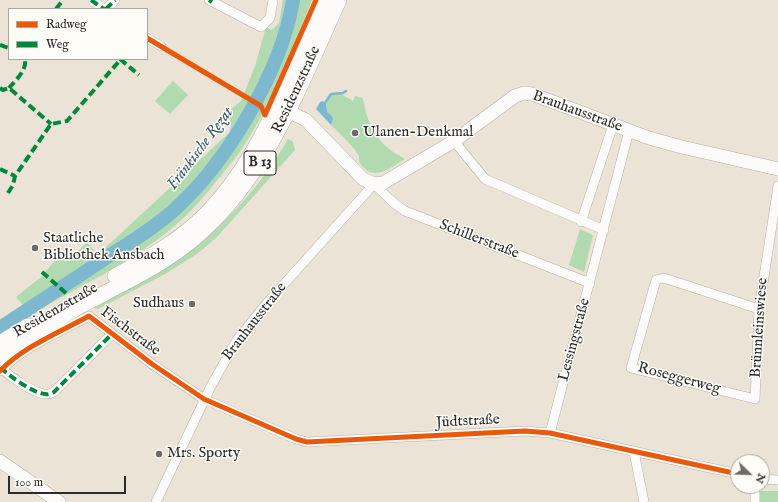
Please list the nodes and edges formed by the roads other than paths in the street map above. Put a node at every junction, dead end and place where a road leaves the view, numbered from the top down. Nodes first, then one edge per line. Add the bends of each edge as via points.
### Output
1 (115, 0) edge
2 (273, 0) edge
3 (323, 0) edge
4 (339, 0) edge
5 (211, 1) edge
6 (93, 2) dead end
7 (106, 8) edge
8 (148, 39) edge
9 (161, 46) dead end
10 (282, 109) junction
11 (613, 125) junction
12 (629, 131) junction
13 (454, 141) junction
14 (778, 169) edge
15 (374, 184) junction
16 (778, 186) edge
17 (581, 222) junction
18 (604, 230) junction
19 (590, 282) junction
20 (759, 309) junction
21 (112, 334) junction
22 (0, 343) edge
23 (1, 366) edge
24 (204, 399) junction
25 (755, 399) joint
26 (550, 433) junction
27 (634, 452) junction
28 (0, 461) edge
29 (730, 472) edge
30 (60, 502) edge
31 (156, 502) edge
32 (644, 502) edge

1 - 7 street
2 - 5 street via 270,18 261,27
3 - 10 main road, Residenzstraße / B 13
4 - 10 main road, Residenzstraße / B 13
6 - 7 street
8 - 9 street
10 - 15 main road via 306,120 363,179
10 - 22 main road, Residenzstraße / B 13 via 226,189 205,214 179,237 148,258
10 - 23 main road, Residenzstraße / B 13 via 264,156 242,187 201,232 154,267 80,306 22,341
11 - 12 main road, Brauhausstraße
11 - 13 main road, Brauhausstraße via 524,93 515,96
11 - 17 street
12 - 14 main road, Brauhausstraße via 682,147
12 - 18 street, Lessingstraße
13 - 15 main road, Brauhausstraße via 383,183
13 - 17 street via 485,179
15 - 19 street, Schillerstraße via 405,211
15 - 24 street, Brauhausstraße via 266,303 237,340
16 - 20 street, Brünnleinswiese
17 - 18 street
18 - 19 street, Lessingstraße
19 - 26 street, Lessingstraße
20 - 25 street, Brünnleinswiese
20 - 25 street, Roseggerweg via 664,278 656,280 631,368
21 - 23 street, Fischstraße via 89,316
21 - 23 street, Fischstraße via 54,392 46,395 9,376
21 - 24 street, Fischstraße
24 - 26 street, Jüdtstraße via 307,442 525,431
24 - 31 street, Brauhausstraße
26 - 27 street, Jüdtstraße
27 - 29 street, Jüdtstraße
27 - 32 street
28 - 30 main road

